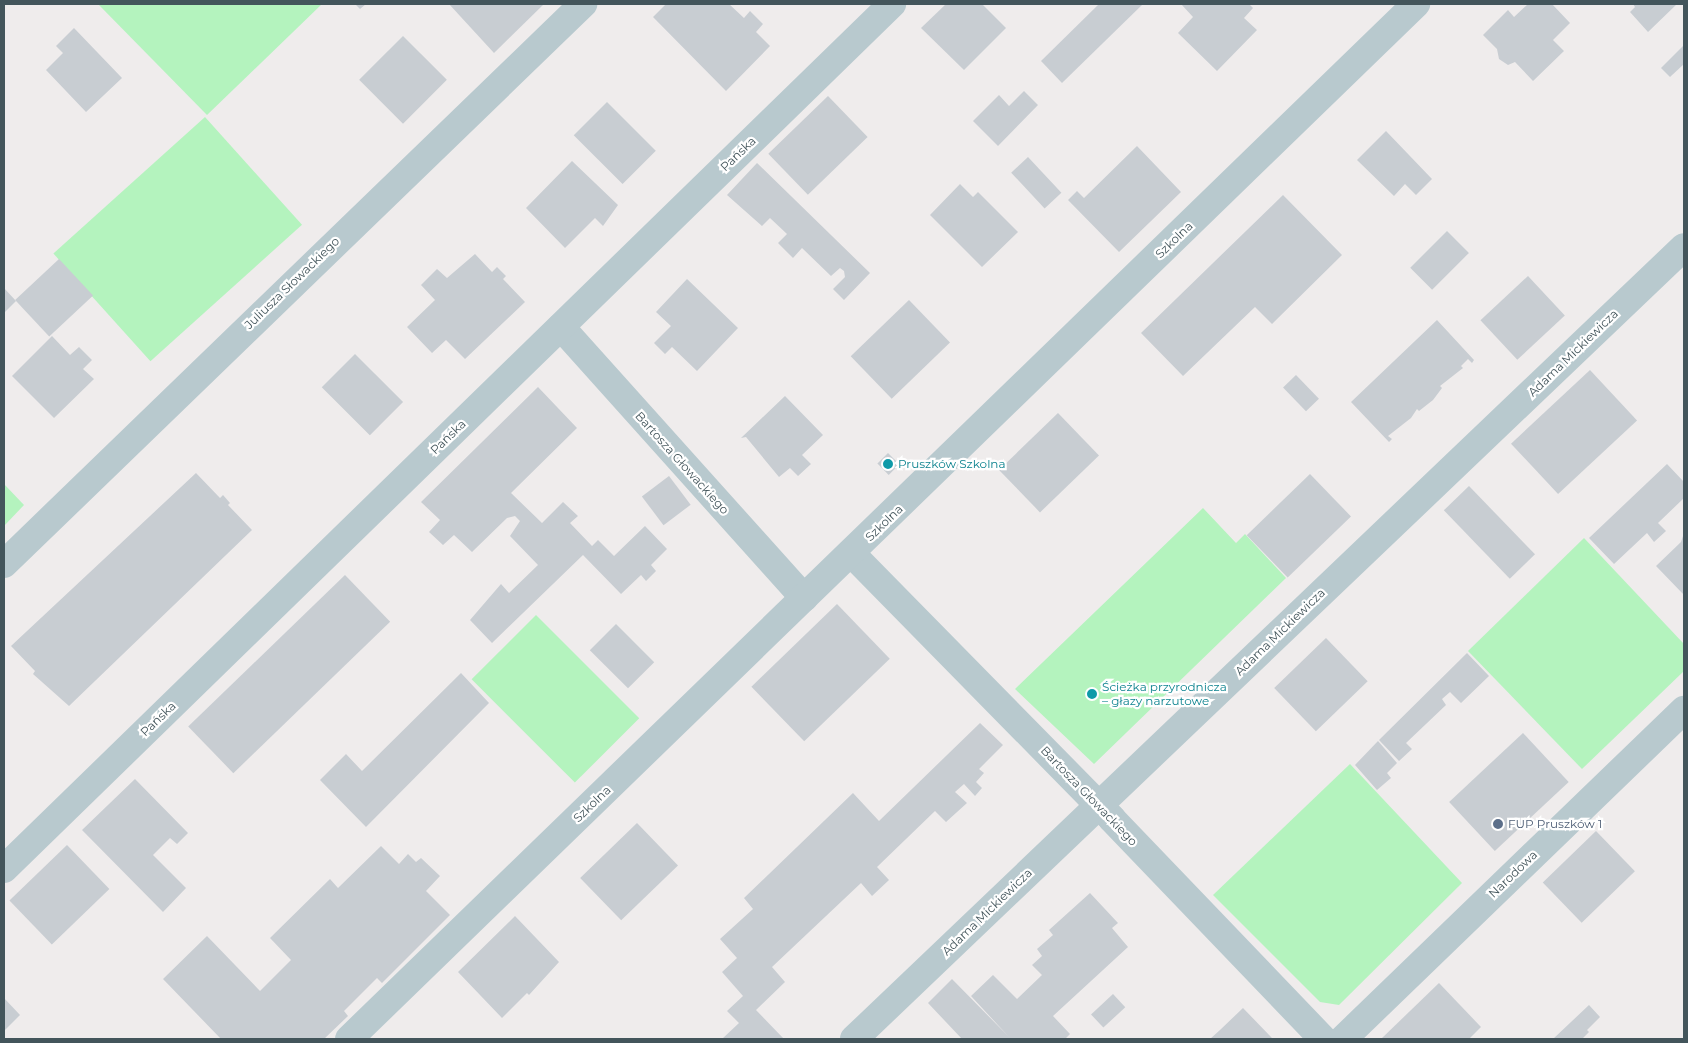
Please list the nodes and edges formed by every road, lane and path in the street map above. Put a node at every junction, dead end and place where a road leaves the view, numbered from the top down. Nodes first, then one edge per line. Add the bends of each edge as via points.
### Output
1 (583, 4) edge
2 (892, 4) edge
3 (1416, 4) edge
4 (1684, 246) edge
5 (561, 327) junction
6 (852, 554) junction
7 (4, 564) edge
8 (804, 598) junction
9 (1684, 710) edge
10 (1098, 805) junction
11 (4, 869) edge
12 (349, 1039) edge
13 (854, 1039) edge
14 (1323, 1039) edge
15 (1343, 1039) edge

1 - 7 street, Juliusza Słowackiego
2 - 5 street, Pańska
3 - 6 street, Szkolna
4 - 10 street, Adama Mickiewicza
5 - 8 street, Bartosza Głowackiego
5 - 11 street, Pańska
6 - 8 street, Szkolna
6 - 10 street, Bartosza Głowackiego
8 - 12 street, Szkolna
9 - 15 street, Narodowa
10 - 13 street, Adama Mickiewicza
10 - 14 street, Bartosza Głowackiego

